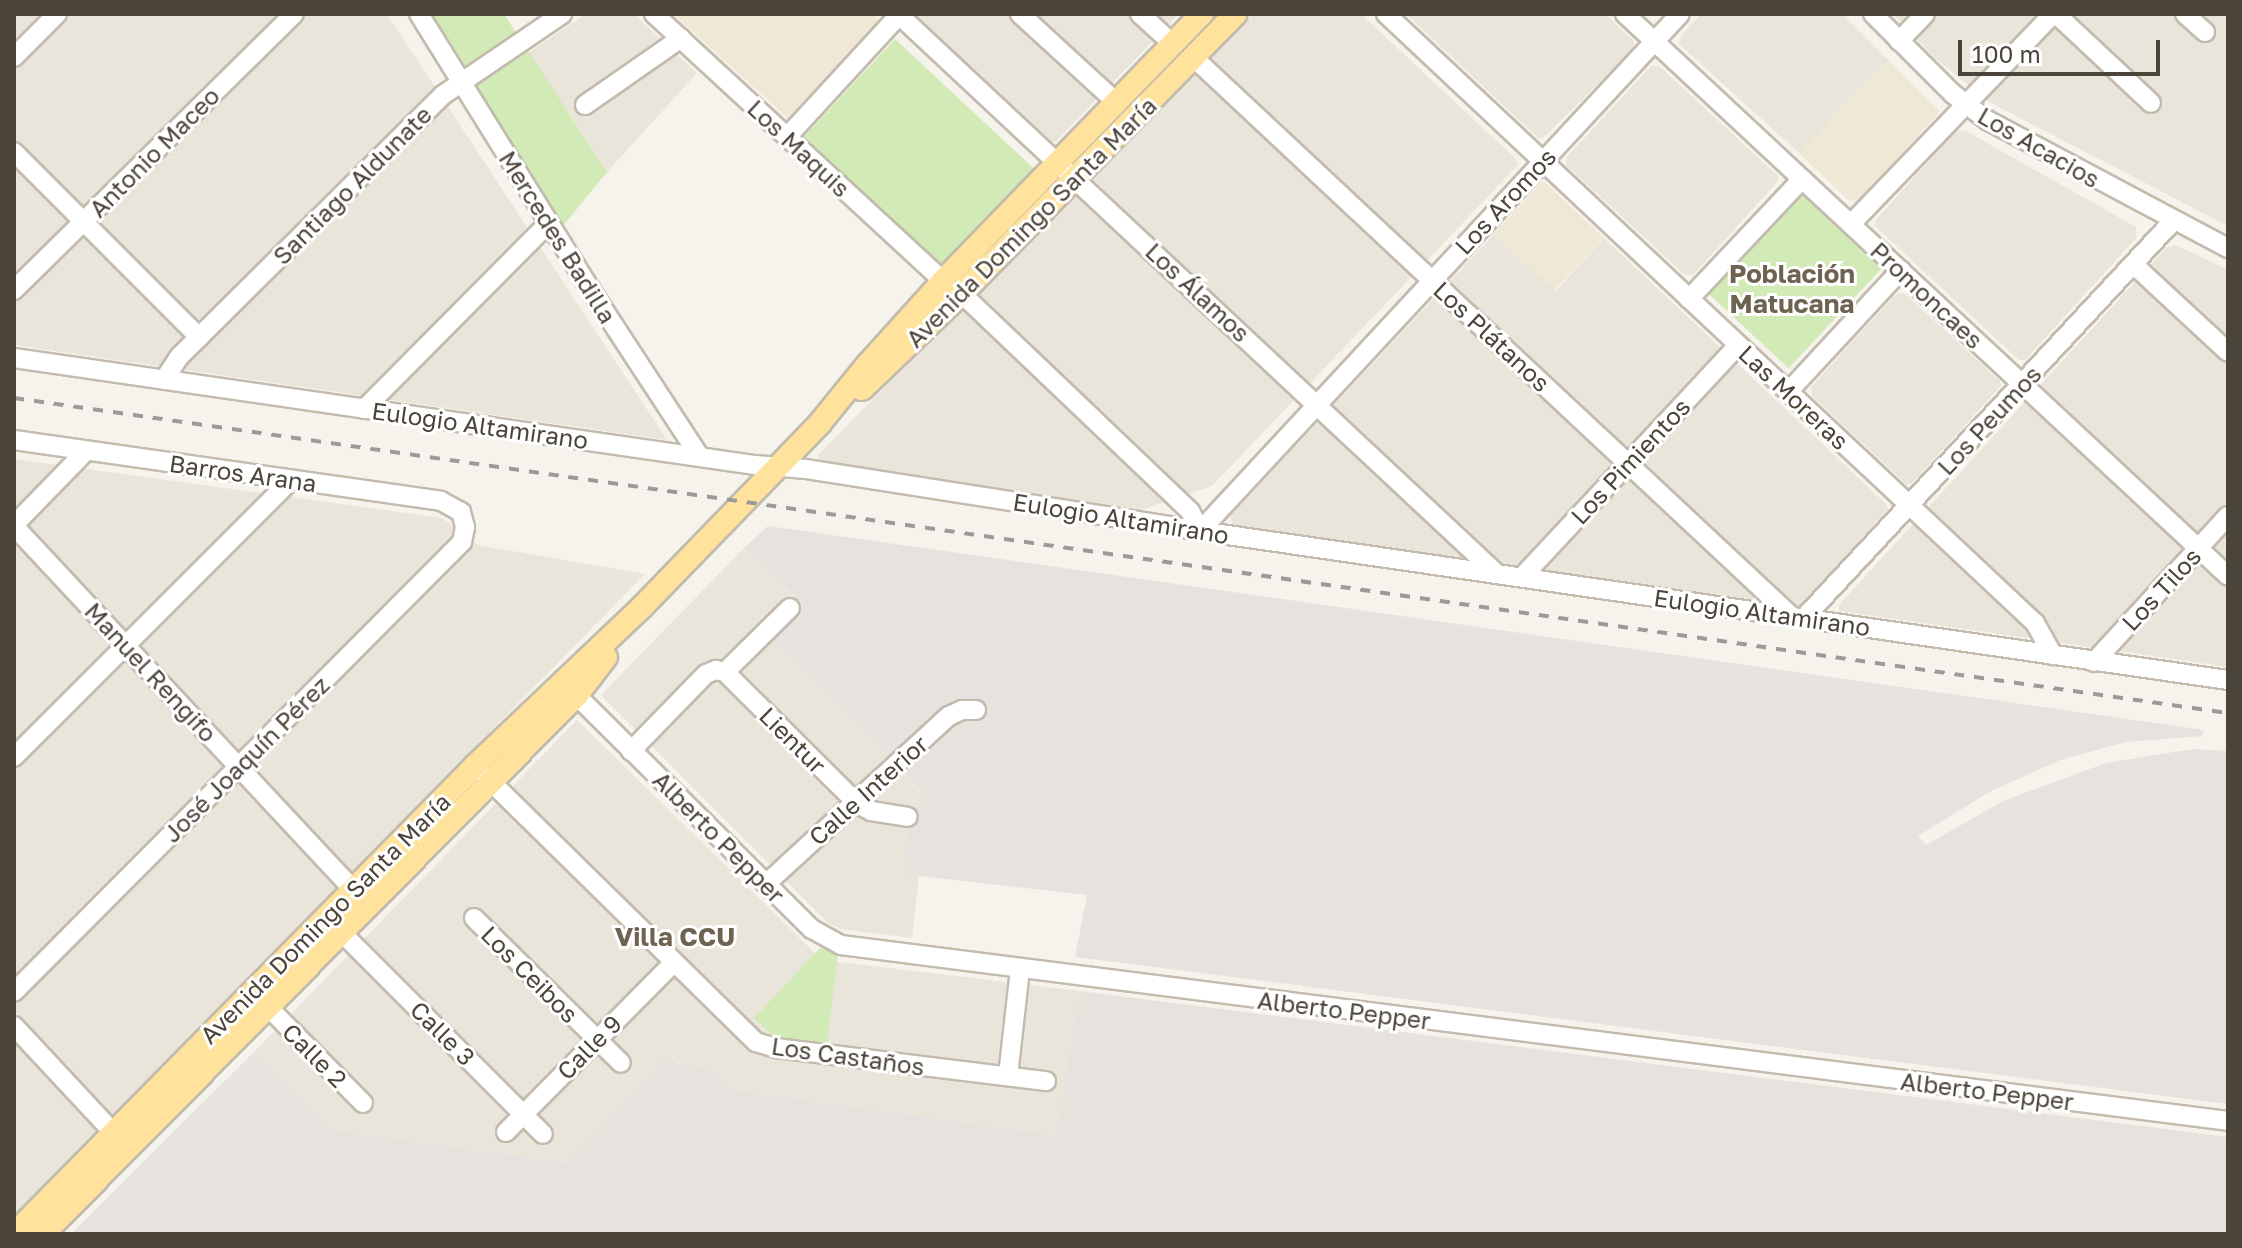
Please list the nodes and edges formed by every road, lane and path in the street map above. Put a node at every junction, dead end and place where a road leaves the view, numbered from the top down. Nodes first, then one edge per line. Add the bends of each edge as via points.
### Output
1 (57, 14) edge
2 (294, 14) edge
3 (419, 14) edge
4 (562, 14) edge
5 (654, 14) edge
6 (899, 14) edge
7 (1020, 14) edge
8 (1140, 14) edge
9 (1202, 14) edge
10 (1235, 14) edge
11 (1386, 14) edge
12 (1625, 14) edge
13 (1680, 14) edge
14 (1873, 14) edge
15 (1925, 14) edge
16 (2055, 14) edge
17 (2185, 14) edge
18 (2205, 32) dead end
19 (681, 38) junction
20 (1899, 41) junction
21 (1654, 42) junction
22 (1173, 44) junction
23 (14, 57) edge
24 (1193, 57) junction
25 (461, 80) junction
26 (1116, 102) junction
27 (2151, 103) dead end
28 (585, 105) dead end
29 (1966, 105) junction
30 (787, 137) junction
31 (14, 152) edge
32 (1542, 161) junction
33 (1068, 169) junction
34 (1802, 179) junction
35 (83, 221) junction
36 (2173, 221) junction
37 (549, 223) junction
38 (1851, 224) junction
39 (2228, 248) edge
40 (2133, 264) junction
41 (1901, 270) junction
42 (1432, 280) junction
43 (952, 287) junction
44 (14, 290) edge
45 (1689, 299) junction
46 (199, 337) junction
47 (1738, 345) junction
48 (2228, 352) edge
49 (14, 358) edge
50 (164, 380) junction
51 (2022, 384) junction
52 (1788, 392) junction
53 (1317, 404) junction
54 (364, 409) junction
55 (14, 440) edge
56 (86, 451) junction
57 (700, 457) junction
58 (1627, 464) junction
59 (778, 467) junction
60 (291, 480) junction
61 (1909, 505) junction
62 (2228, 516) edge
63 (465, 519) joint
64 (14, 526) edge
65 (1200, 531) junction
66 (2198, 548) junction
67 (1496, 573) junction
68 (2228, 576) edge
69 (1522, 577) junction
70 (790, 608) dead end
71 (1797, 617) junction
72 (126, 646) junction
73 (2053, 655) junction
74 (2094, 662) junction
75 (725, 672) junction
76 (2228, 680) edge
77 (570, 689) junction
78 (976, 710) dead end
79 (631, 751) junction
80 (14, 757) edge
81 (239, 767) junction
82 (482, 774) junction
83 (854, 800) junction
84 (908, 817) dead end
85 (766, 884) junction
86 (353, 889) junction
87 (474, 918) dead end
88 (342, 933) junction
89 (673, 963) junction
90 (1020, 969) junction
91 (14, 992) edge
92 (268, 1007) junction
93 (14, 1026) edge
94 (597, 1040) junction
95 (621, 1063) dead end
96 (1008, 1076) junction
97 (1046, 1081) dead end
98 (363, 1103) dead end
99 (523, 1114) junction
100 (2228, 1121) edge
101 (113, 1132) junction
102 (506, 1132) dead end
103 (144, 1133) junction
104 (543, 1134) dead end
105 (14, 1234) edge
106 (43, 1234) edge

1 - 23 street
2 - 35 street, Antonio Maceo
3 - 25 street, Mercedes Badilla
4 - 25 street, Santiago Aldunate
5 - 19 street, Los Maquis
6 - 30 street
6 - 33 street, Los Álamos
7 - 26 street
8 - 22 street
9 - 22 main road, Avenida Domingo Santa María
10 - 24 main road, Avenida Domingo Santa María
11 - 32 street, Las Moreras
12 - 21 street, Promoncaes
13 - 21 street, Los Aromos
14 - 20 street, Los Acacios
15 - 20 street
16 - 27 street
16 - 29 street
17 - 18 street
19 - 28 street
19 - 30 street, Los Maquis
20 - 29 street, Los Acacios
21 - 32 street, Los Aromos
21 - 34 street, Promoncaes
22 - 26 main road, Avenida Domingo Santa María
24 - 33 main road, Avenida Domingo Santa María
24 - 42 street, Los Plátanos
25 - 37 street, Mercedes Badilla
25 - 46 street, Santiago Aldunate
26 - 33 main road, Avenida Domingo Santa María
29 - 36 street, Los Acacios
29 - 38 street
30 - 43 street, Los Maquis
31 - 35 street
32 - 42 street, Los Aromos
32 - 45 street, Las Moreras
33 - 43 main road, Avenida Domingo Santa María
33 - 53 street, Los Álamos
34 - 38 street, Promoncaes
34 - 45 street
35 - 44 street, Antonio Maceo
35 - 46 street
36 - 39 street, Los Acacios
36 - 40 street, Los Peumos
37 - 54 street
37 - 57 street, Mercedes Badilla
38 - 41 street, Promoncaes
40 - 48 street
40 - 51 street, Los Peumos
41 - 51 street, Promoncaes
41 - 52 street
42 - 53 street, Los Aromos
42 - 58 street, Los Plátanos
43 - 59 main road, Avenida Domingo Santa María via 886,367
43 - 65 street, Los Maquis via 1190,511
45 - 47 street, Las Moreras
46 - 50 street, Santiago Aldunate
47 - 52 street, Las Moreras
47 - 58 street, Los Pimientos
49 - 50 street, Eulogio Altamirano
50 - 54 street, Eulogio Altamirano
51 - 61 street, Los Peumos
51 - 66 street, Promoncaes
52 - 61 street, Las Moreras
53 - 65 street, Los Aromos
53 - 67 street, Los Álamos
54 - 57 street, Eulogio Altamirano
55 - 56 street, Barros Arana
56 - 60 street, Barros Arana
56 - 64 street
57 - 59 street, Eulogio Altamirano
58 - 69 street, Los Pimientos
58 - 71 street, Los Plátanos
59 - 65 street, Eulogio Altamirano
59 - 77 main road, Avenida Domingo Santa María
60 - 63 street, Barros Arana via 441,501 454,505
60 - 72 street
61 - 71 street, Los Peumos
61 - 73 street, Las Moreras via 2035,623
62 - 66 street, Los Tilos
63 - 81 street, José Joaquín Pérez via 465,534 451,553
64 - 72 street, Manuel Rengifo
65 - 67 street, Eulogio Altamirano
66 - 68 street, Promoncaes
66 - 74 street, Los Tilos
67 - 69 street, Eulogio Altamirano
69 - 71 street, Eulogio Altamirano
70 - 75 street
71 - 73 street, Eulogio Altamirano
72 - 80 street
72 - 81 street, Manuel Rengifo
73 - 74 street, Eulogio Altamirano
74 - 76 street, Eulogio Altamirano
75 - 79 street via 706,674
75 - 83 street, Lientur
77 - 79 street, Alberto Pepper
77 - 82 main road, Avenida Domingo Santa María
78 - 83 street, Calle Interior via 949,716
79 - 85 street, Alberto Pepper
81 - 86 street, Manuel Rengifo
81 - 91 street, José Joaquín Pérez
82 - 86 main road, Avenida Domingo Santa María
82 - 88 main road, Avenida Domingo Santa María
82 - 89 street, Los Castaños
83 - 84 street, Lientur via 871,811
83 - 85 street, Calle Interior
85 - 90 street, Alberto Pepper via 832,942
86 - 101 main road, Avenida Domingo Santa María
87 - 94 street, Los Ceibos
88 - 92 main road, Avenida Domingo Santa María
88 - 99 street, Calle 3
89 - 94 street, Calle 9
89 - 96 street, Los Castaños via 748,1037 766,1046
90 - 96 street
90 - 100 street, Alberto Pepper
92 - 98 street, Calle 2
92 - 103 main road, Avenida Domingo Santa María
93 - 101 street
94 - 95 street, Los Ceibos
94 - 99 street, Calle 9
96 - 97 street, Los Castaños
99 - 102 street, Calle 9
99 - 104 street, Calle 3
101 - 103 street
101 - 105 main road, Avenida Domingo Santa María
103 - 106 main road, Avenida Domingo Santa María

